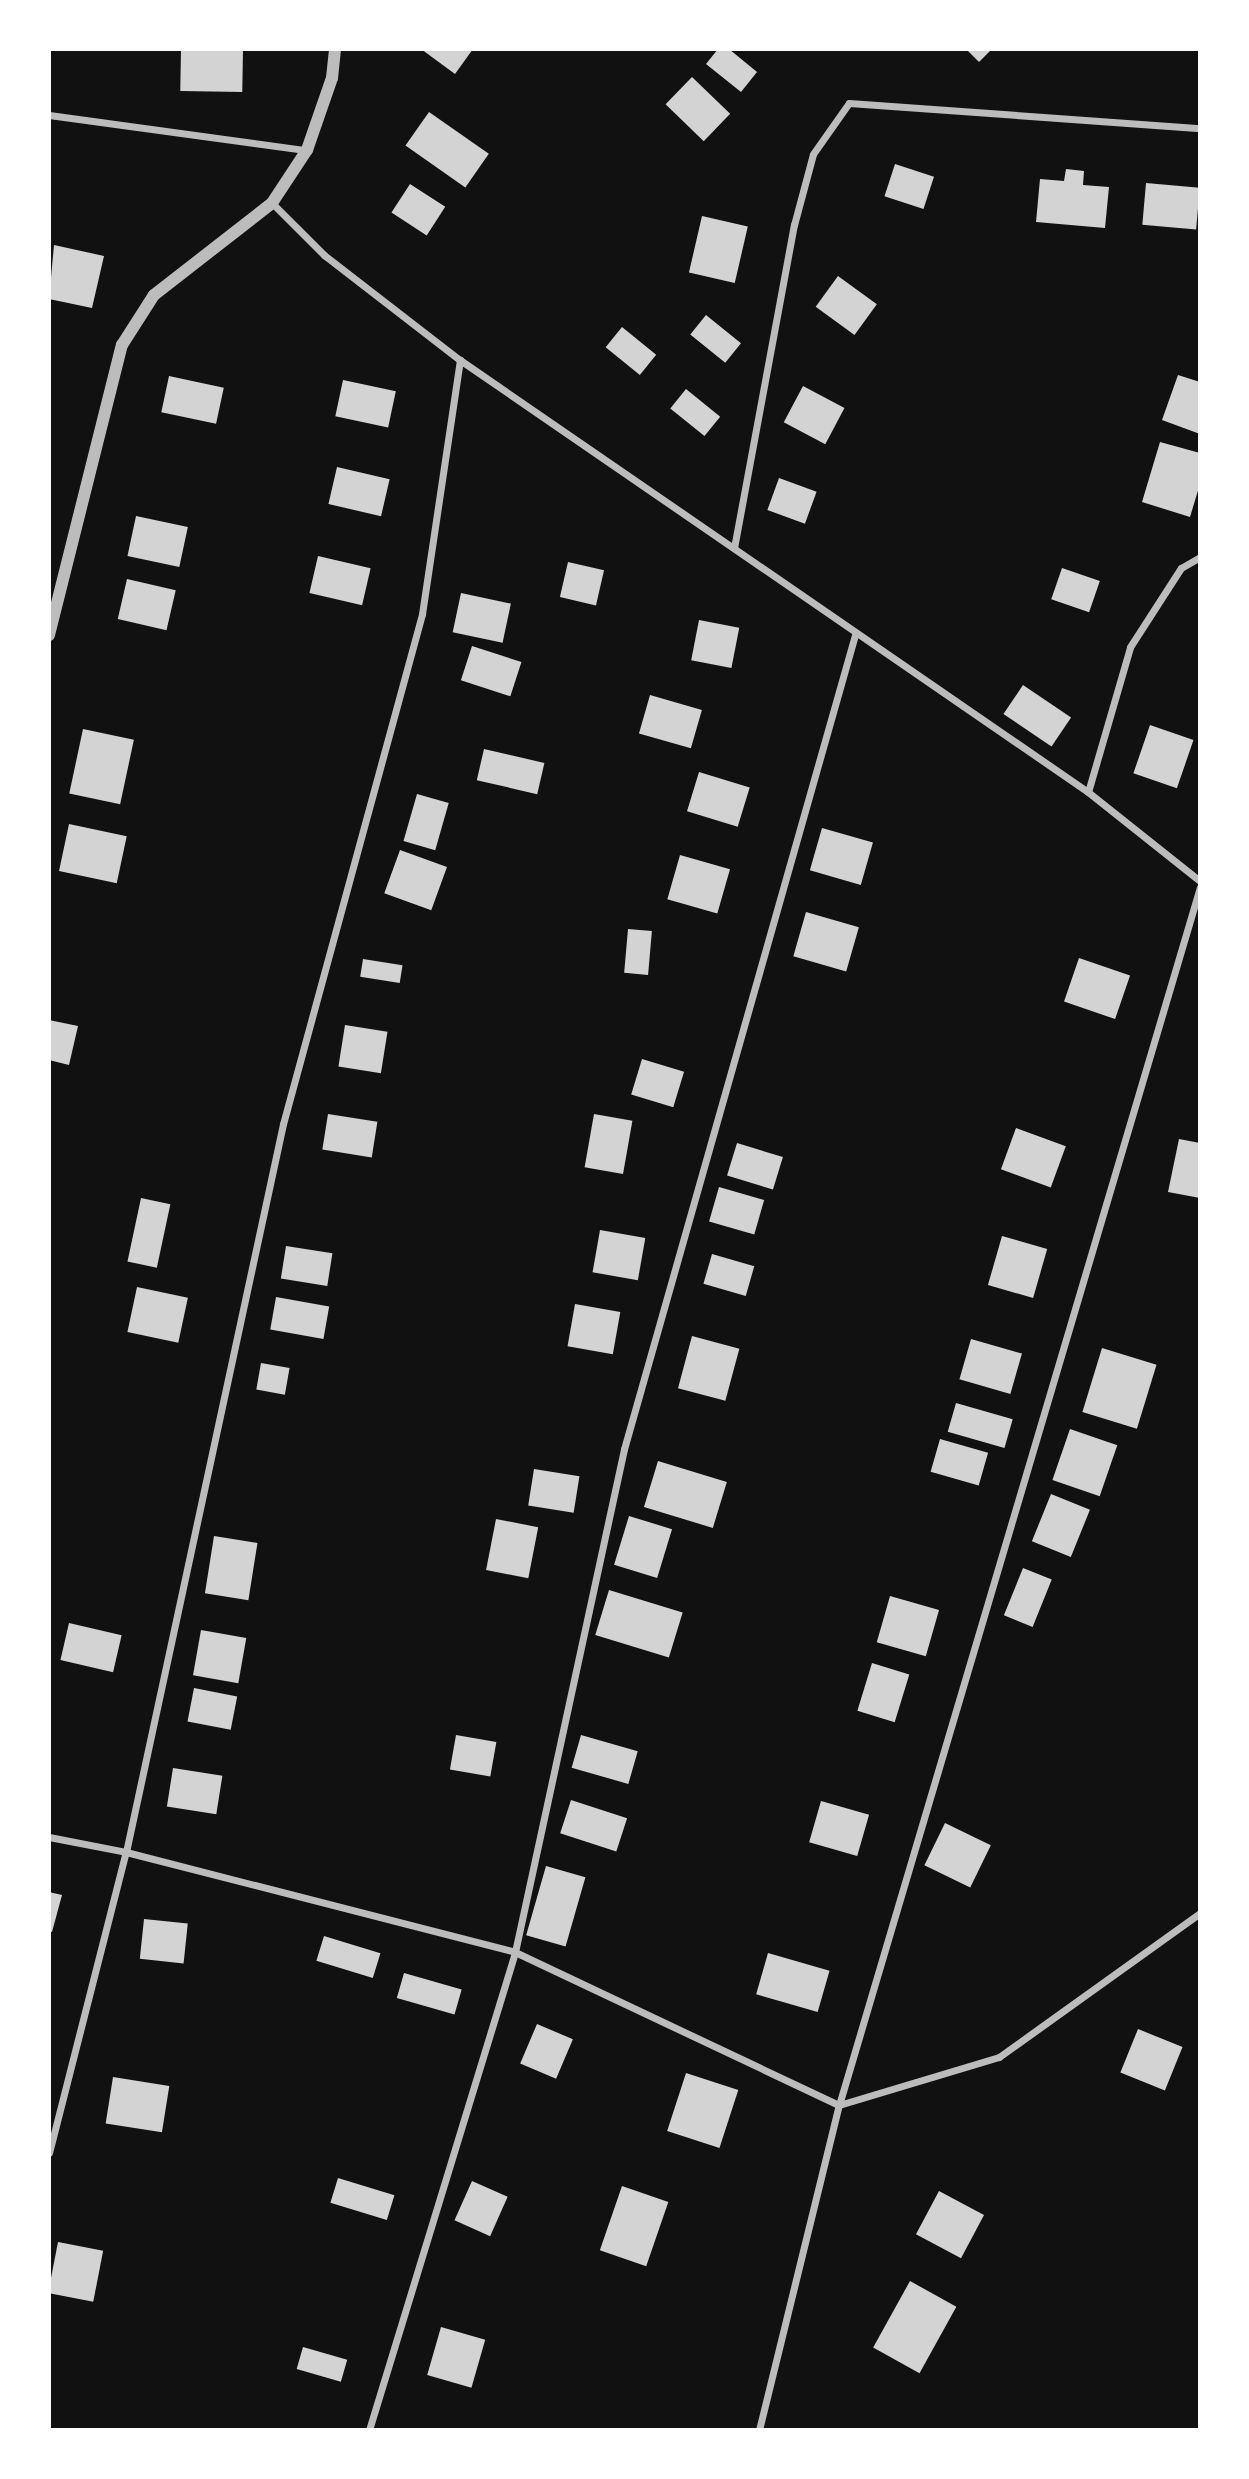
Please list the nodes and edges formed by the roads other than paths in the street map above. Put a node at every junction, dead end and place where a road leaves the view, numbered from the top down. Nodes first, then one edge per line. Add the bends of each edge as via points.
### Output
1 (335, 49) edge
2 (49, 115) edge
3 (1200, 128) edge
4 (307, 150) junction
5 (272, 203) junction
6 (460, 360) junction
7 (734, 548) junction
8 (1200, 556) edge
9 (49, 635) edge
10 (855, 635) junction
11 (1088, 792) junction
12 (1200, 881) edge
13 (1200, 887) edge
14 (49, 1838) edge
15 (126, 1852) junction
16 (1200, 1913) edge
17 (514, 1952) junction
18 (839, 2105) junction
19 (49, 2153) edge
20 (369, 2430) edge
21 (759, 2430) edge

1 - 4 street via 332,78
2 - 4 street
3 - 7 street via 849,103 813,154 797,214
4 - 5 street
5 - 6 street via 324,255
5 - 9 street via 154,295 122,345
6 - 7 street
6 - 15 street via 422,614 283,1124
7 - 10 street
8 - 11 street via 1181,568 1130,647
10 - 11 street
10 - 17 street via 624,1450
11 - 12 street
13 - 18 street
14 - 15 street
15 - 17 street
15 - 19 street
16 - 18 street via 999,2057
17 - 18 street
17 - 20 street
18 - 21 street

